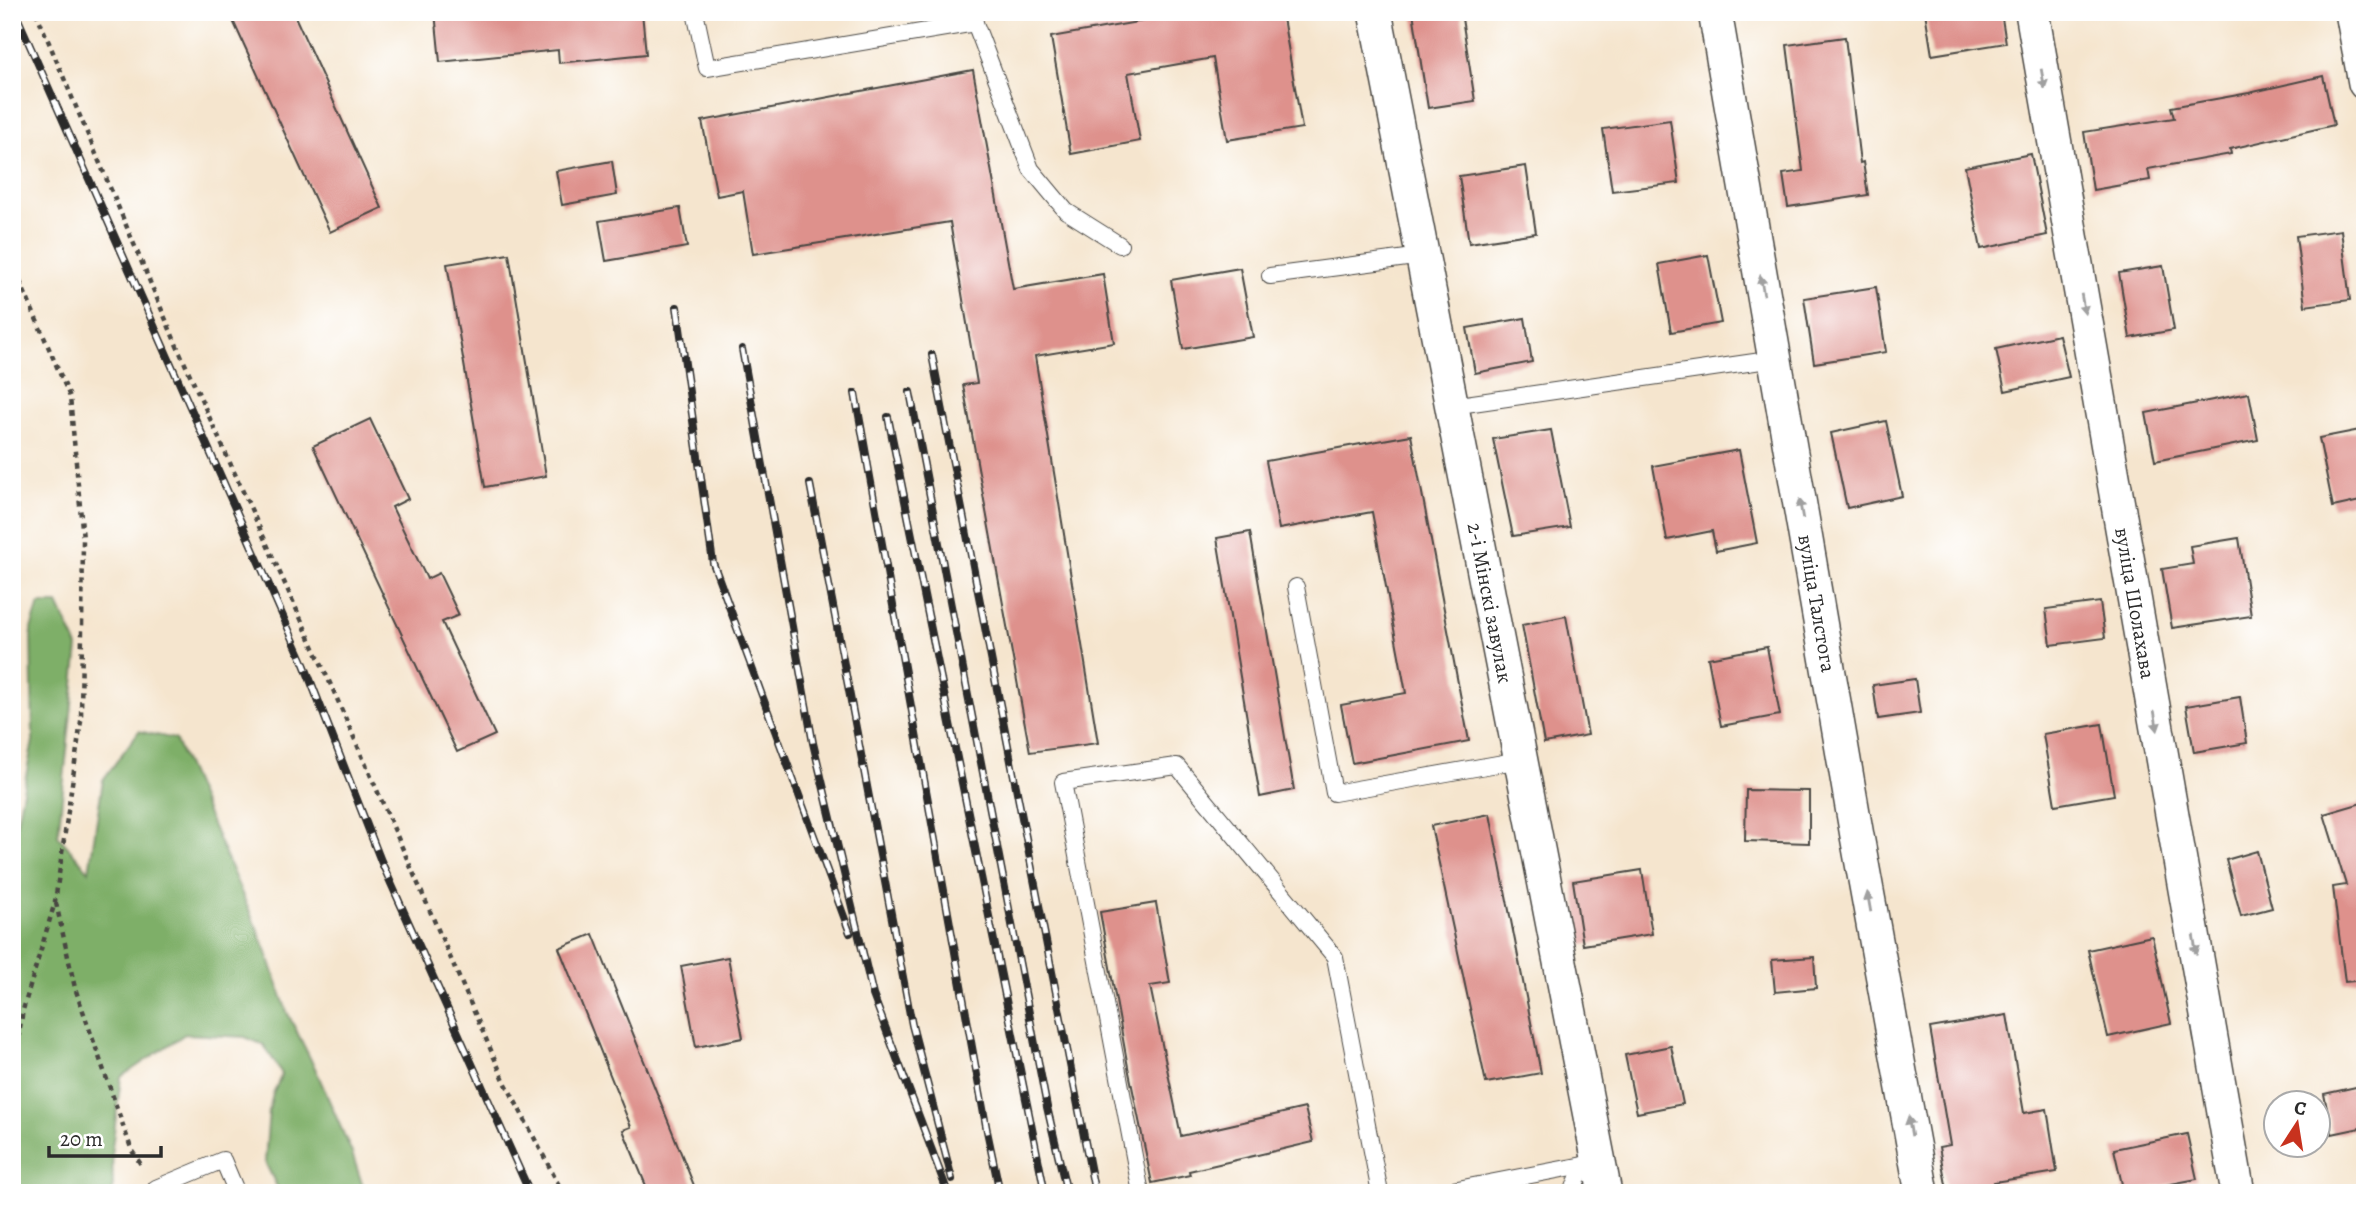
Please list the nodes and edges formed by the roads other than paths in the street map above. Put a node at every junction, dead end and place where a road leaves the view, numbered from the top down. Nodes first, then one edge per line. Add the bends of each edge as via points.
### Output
1 (695, 12) edge
2 (1375, 12) edge
3 (1716, 12) edge
4 (2032, 12) edge
5 (2352, 12) edge
6 (974, 18) edge
7 (2365, 83) edge
8 (1120, 245) dead end
9 (1422, 256) junction
10 (1270, 276) dead end
11 (1775, 359) junction
12 (1452, 406) junction
13 (1296, 587) dead end
14 (1521, 760) junction
15 (1596, 1174) edge
16 (156, 1188) road end
17 (1443, 1192) edge
18 (237, 1193) edge
19 (1141, 1193) edge
20 (1380, 1193) edge
21 (1572, 1193) edge
22 (1922, 1193) edge
23 (2238, 1193) edge

1 - 6 lane via 706,68
2 - 9 street, 2-і Мінскі завулак
11 -> 3 street, вуліца Талстога
4 -> 23 street, вуліца Шолахава
5 - 7 street
6 - 8 lane via 1031,169 1066,211
9 - 10 lane
9 - 12 street, 2-і Мінскі завулак
11 - 12 lane
22 -> 11 street, вуліца Талстога
12 - 14 street, 2-і Мінскі завулак
13 - 14 lane via 1334,793
14 - 15 street, 2-і Мінскі завулак
15 - 17 lane
15 - 21 lane
16 - 18 lane via 223,1160
19 - 20 lane via 1063,782 1177,766 1335,957

